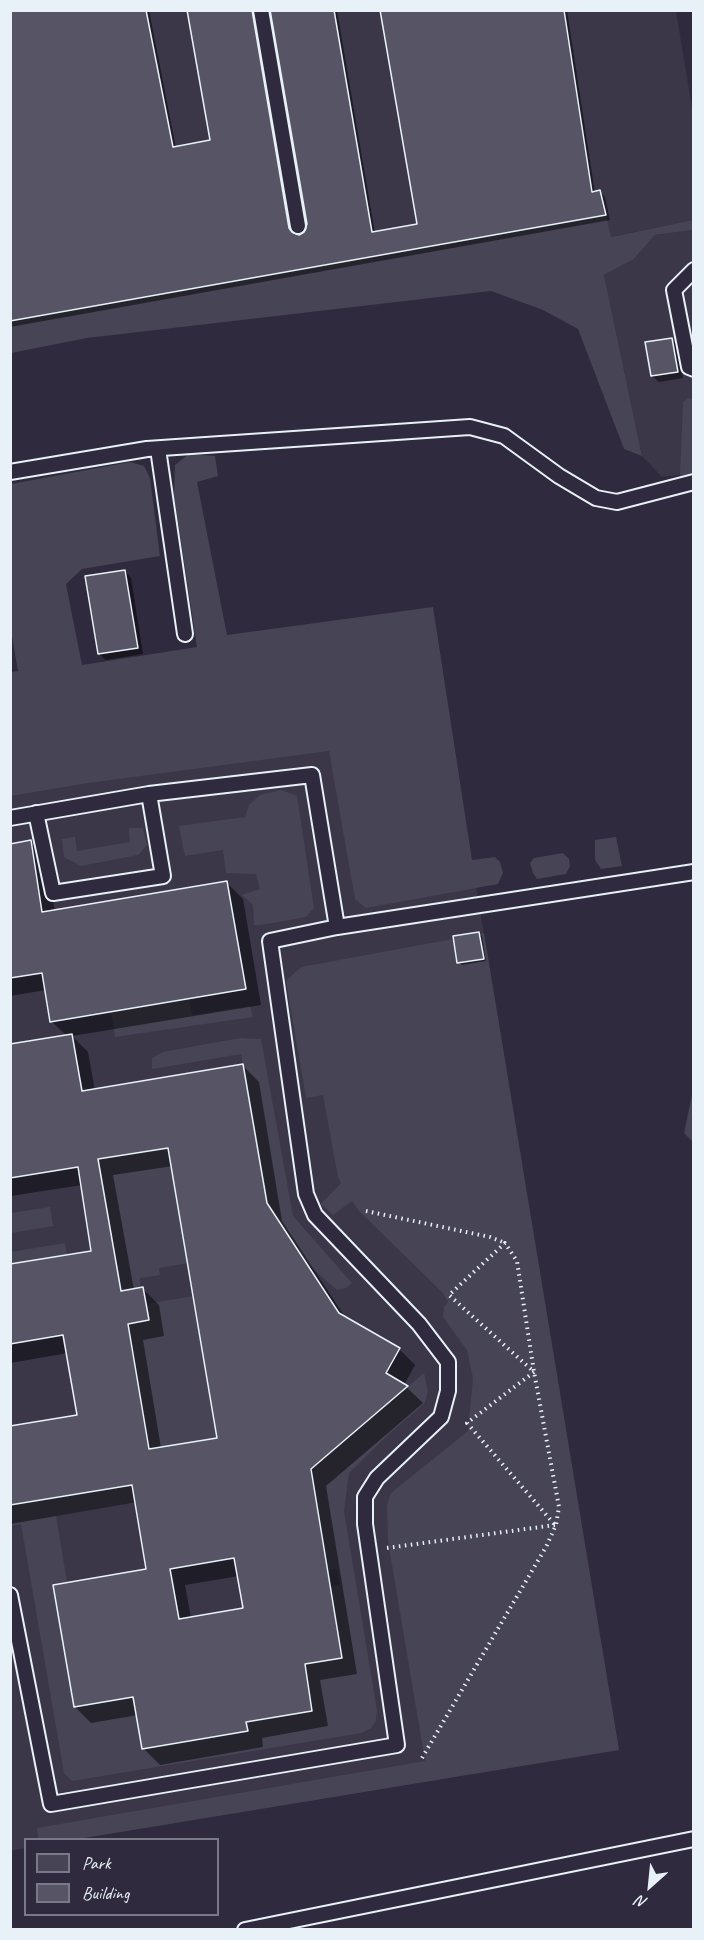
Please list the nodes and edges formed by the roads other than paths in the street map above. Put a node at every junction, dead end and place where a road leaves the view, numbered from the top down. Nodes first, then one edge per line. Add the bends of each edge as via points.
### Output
1 (261, 10) edge
2 (298, 226) dead end
3 (693, 270) edge
4 (693, 369) edge
5 (158, 449) junction
6 (10, 472) edge
7 (693, 482) edge
8 (185, 634) dead end
9 (148, 794) junction
10 (36, 813) junction
11 (10, 818) edge
12 (693, 872) edge
13 (337, 927) junction
14 (10, 1595) edge
15 (693, 1839) edge
16 (245, 1929) edge

1 - 2 lane
3 - 4 lane via 674,290 689,366
5 - 6 lane
5 - 7 lane via 470,427 504,436 596,498 617,502
5 - 8 lane
9 - 10 lane
9 - 10 lane via 163,876 53,893
9 - 13 lane via 312,775
10 - 11 lane
12 - 13 lane
13 - 14 lane via 270,941 306,1194 315,1215 419,1324 448,1362 448,1391 441,1418 377,1478 365,1497 365,1524 397,1745 51,1804
15 - 16 lane

